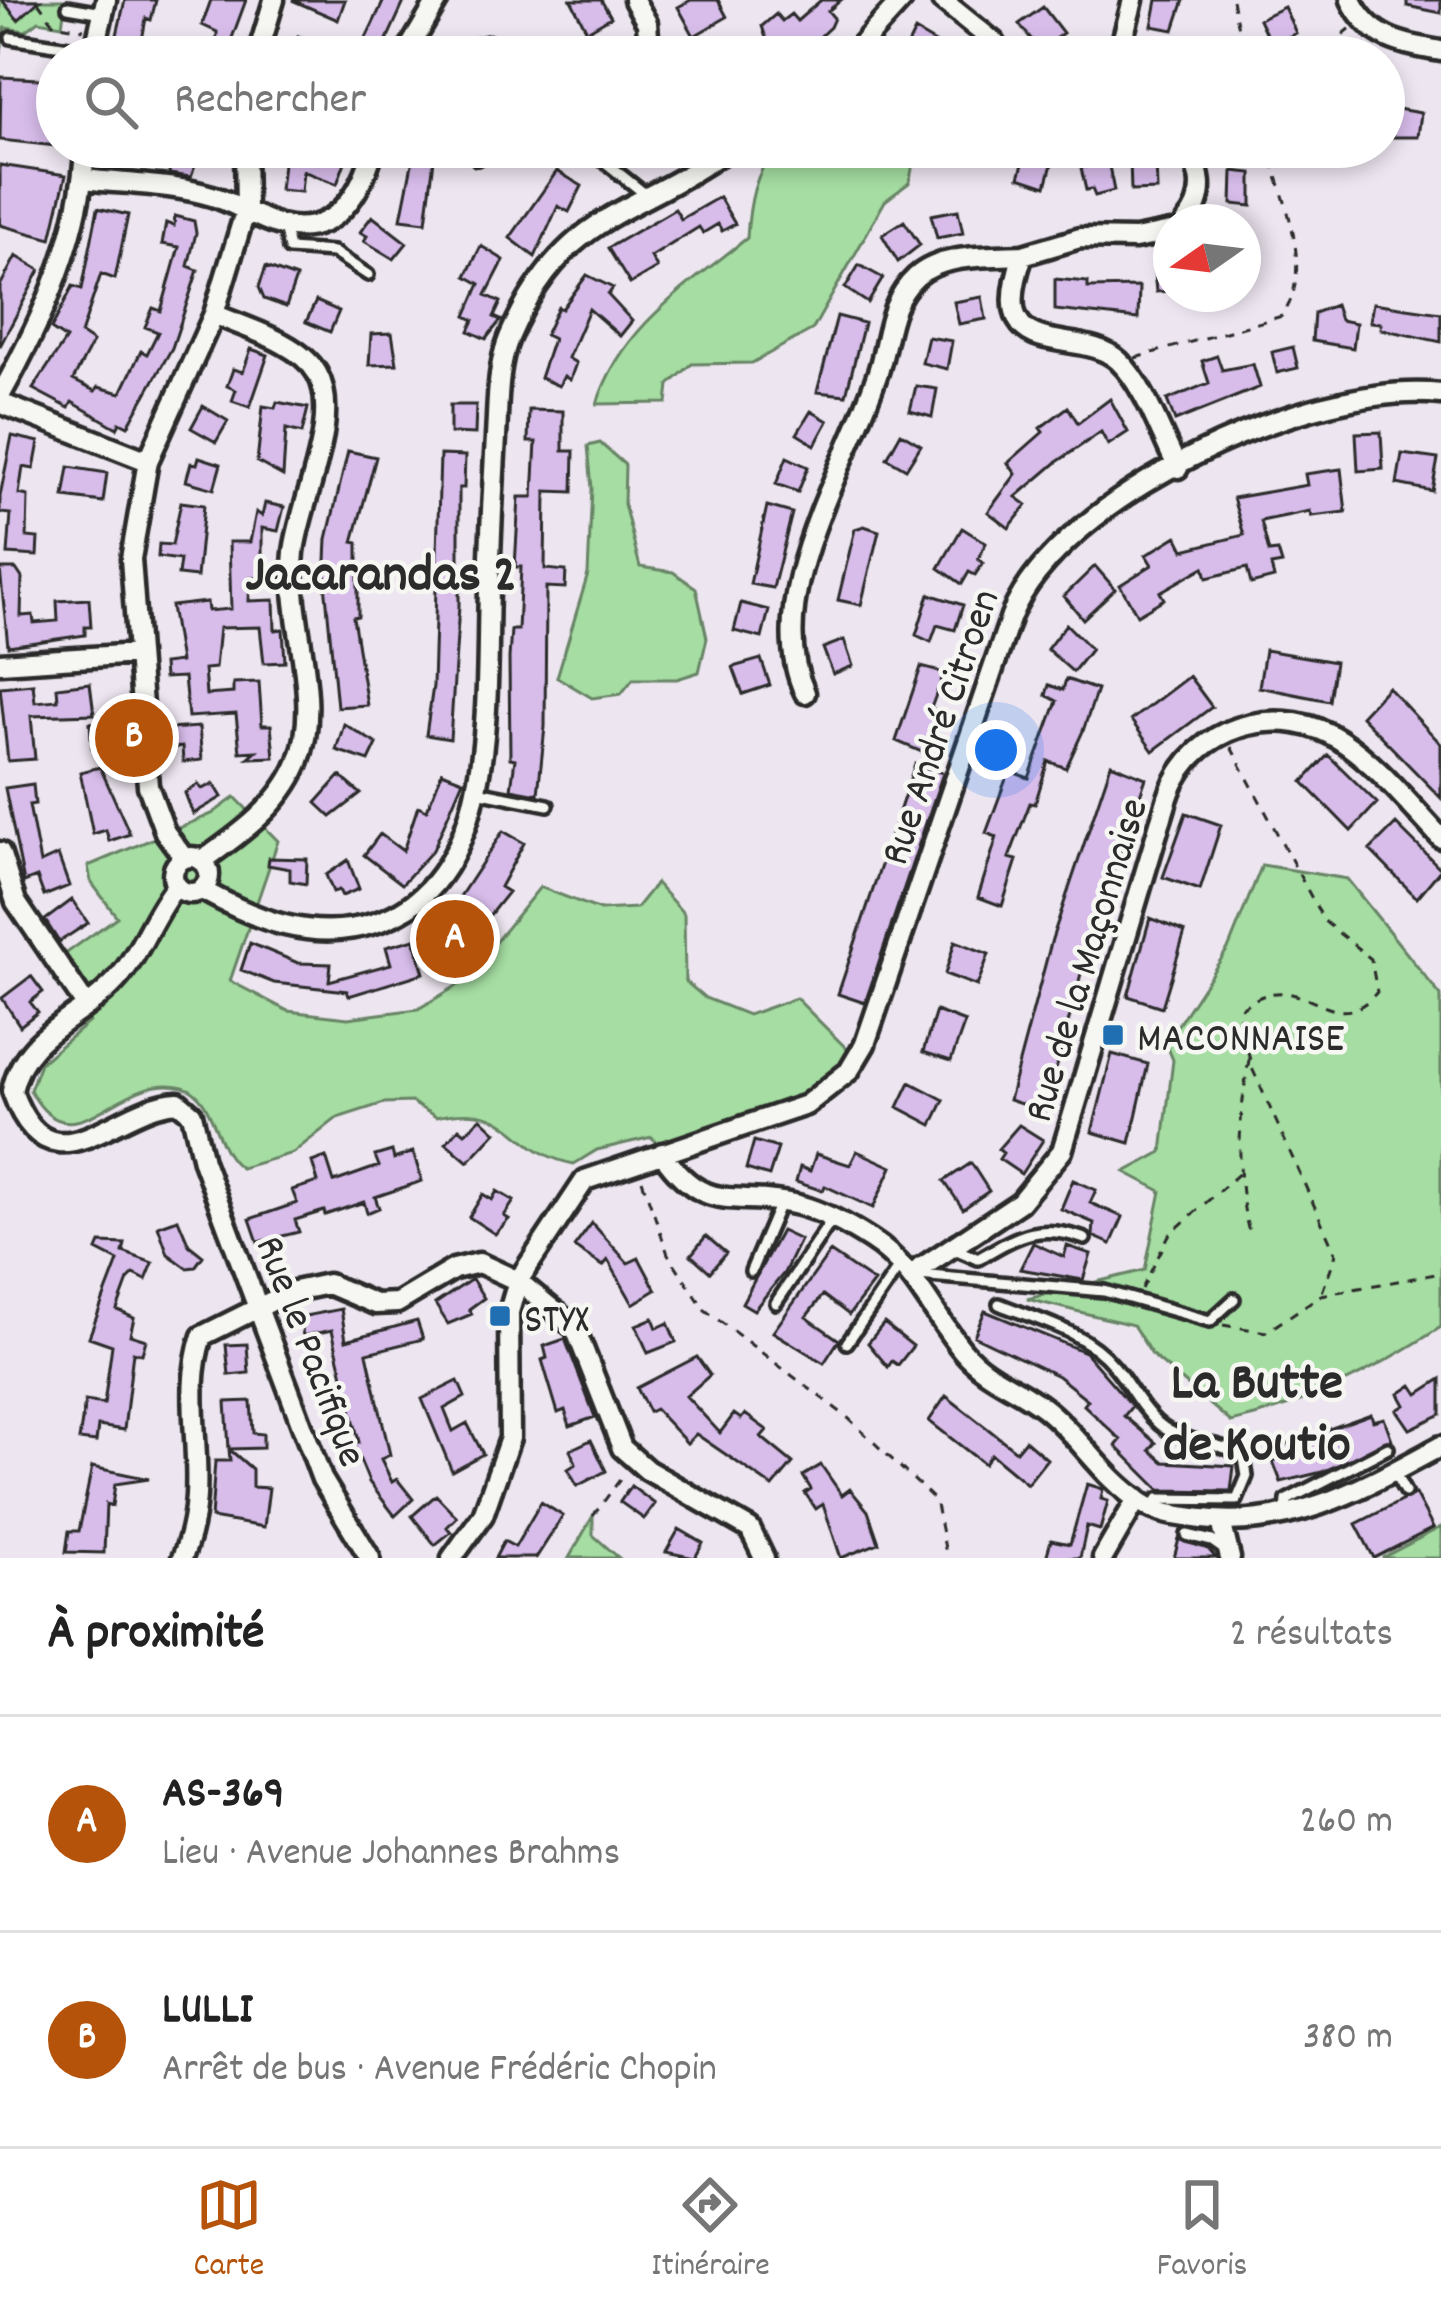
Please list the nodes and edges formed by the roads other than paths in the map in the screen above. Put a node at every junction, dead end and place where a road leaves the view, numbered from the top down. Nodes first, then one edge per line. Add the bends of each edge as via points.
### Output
1 (274, 0) edge
2 (438, 0) edge
3 (634, 0) edge
4 (902, 0) edge
5 (942, 0) edge
6 (1133, 0) edge
7 (1351, 0) edge
8 (68, 7) dead end
9 (99, 30) edge
10 (263, 36) edge
11 (417, 36) edge
12 (648, 36) edge
13 (869, 36) edge
14 (987, 36) edge
15 (1124, 36) edge
16 (1382, 36) edge
17 (11, 38) dead end
18 (1405, 43) edge
19 (1441, 51) edge
20 (85, 168) edge
21 (245, 168) edge
22 (366, 168) edge
23 (613, 168) edge
24 (693, 168) edge
25 (1197, 168) edge
26 (84, 179) junction
27 (646, 194) junction
28 (1198, 204) edge
29 (246, 209) junction
30 (284, 226) junction
31 (1153, 236) edge
32 (1023, 255) junction
33 (368, 274) dead end
34 (214, 314) junction
35 (1441, 394) edge
36 (0, 399) edge
37 (148, 461) junction
38 (1178, 468) junction
39 (136, 654) junction
40 (0, 663) edge
41 (805, 694) dead end
42 (477, 791) junction
43 (548, 805) dead end
44 (1441, 838) edge
45 (0, 852) edge
46 (193, 860) junction
47 (176, 886) junction
48 (202, 890) junction
49 (86, 1005) junction
50 (662, 1153) junction
51 (780, 1203) junction
52 (833, 1217) junction
53 (1085, 1239) dead end
54 (950, 1247) junction
55 (907, 1269) junction
56 (751, 1271) dead end
57 (518, 1281) junction
58 (1234, 1299) dead end
59 (776, 1303) dead end
60 (999, 1304) dead end
61 (259, 1306) junction
62 (847, 1343) dead end
63 (1441, 1446) edge
64 (1388, 1448) dead end
65 (1394, 1472) junction
66 (1406, 1492) dead end
67 (1144, 1504) junction
68 (1286, 1517) junction
69 (1221, 1521) junction
70 (1187, 1534) dead end
71 (1230, 1556) edge
72 (182, 1558) edge
73 (370, 1558) edge
74 (452, 1558) edge
75 (764, 1558) edge
76 (1102, 1558) edge

1 - 10 street
2 - 11 street
3 - 12 street
4 - 13 street
5 - 14 street
6 - 15 street
7 - 16 street via 1360,20
8 - 9 lane
9 - 17 lane
18 - 19 street
20 - 26 street
21 - 29 street
22 - 30 street via 354,201 332,219
23 - 27 lane
24 - 27 street
25 - 28 street
26 - 29 street via 209,194
26 - 36 street via 66,258
27 - 42 street via 565,248 506,343
29 - 30 street
29 - 34 street
30 - 33 lane via 289,249 333,252
31 - 32 street via 1079,238
32 - 38 street via 1012,296 1018,316 1060,345 1095,346 1123,364
32 - 41 street via 943,263 917,276 892,314 880,366 809,549 794,650
34 - 37 street
34 - 46 street via 306,360 323,388 326,424 294,557 305,706 299,760 275,800
35 - 38 street, Rue André Citroen via 1332,401
36 - 37 street
37 - 39 street via 130,568
38 - 50 street, Rue André Citroen via 1079,525 1022,590 866,1044 849,1071 806,1106
39 - 40 street
39 - 46 street via 149,790 165,832
42 - 43 lane
42 - 48 street via 440,873 378,922 344,932 293,927 254,919
44 - 54 street, Rue de la Maçonnaise via 1344,742 1318,728 1275,720 1200,751 1176,779 1135,896 1063,1151 1020,1202
45 - 49 street via 16,902
46 - 47 street via 174,870
46 - 48 street via 210,876
47 - 48 street
47 - 49 street via 117,980
49 - 61 street, Rue le Pacifique via 31,1045 12,1090 20,1112 64,1144 84,1143 153,1103 178,1102 192,1114
50 - 51 street via 683,1184
50 - 57 street, Rue André Citroen via 585,1180
51 - 52 street
51 - 56 lane
52 - 55 street
52 - 59 lane
53 - 54 lane via 1054,1228 978,1258
54 - 55 street, Rue de la Maçonnaise
55 - 58 lane via 1138,1299 1210,1321
55 - 62 lane
55 - 67 street via 985,1374 1044,1408
57 - 61 street via 479,1263 398,1303 375,1304 328,1284
57 - 74 street via 509,1312 510,1438 483,1515
57 - 75 street via 574,1328 622,1448 750,1529
60 - 67 lane via 1082,1337 1160,1425 1244,1458 1237,1500
61 - 72 street via 202,1336 194,1360 200,1462 195,1527
61 - 73 street, Rue le Pacifique via 322,1479
63 - 65 street
64 - 68 lane via 1287,1500
65 - 66 lane
65 - 68 street
67 - 69 street
67 - 76 street
68 - 69 street
69 - 71 street
70 - 71 lane

